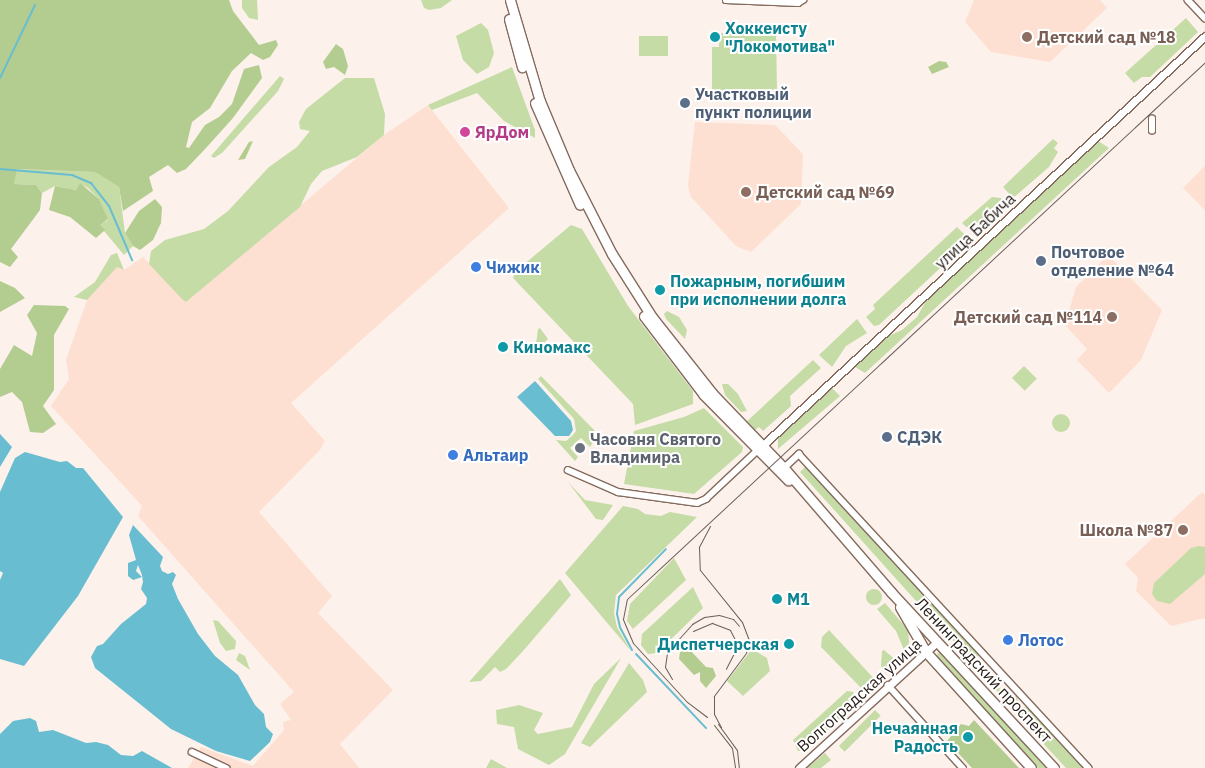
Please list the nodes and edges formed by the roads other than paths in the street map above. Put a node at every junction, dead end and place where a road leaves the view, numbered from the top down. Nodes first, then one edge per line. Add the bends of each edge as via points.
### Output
1 (504, 0) edge
2 (510, 0) edge
3 (726, 0) edge
4 (803, 0) edge
5 (1188, 0) edge
6 (1205, 18) edge
7 (1205, 36) edge
8 (1152, 119) dead end
9 (1152, 131) dead end
10 (760, 448) junction
11 (568, 470) dead end
12 (782, 470) junction
13 (891, 592) junction
14 (937, 642) junction
15 (926, 652) junction
16 (888, 685) junction
17 (192, 752) dead end
18 (227, 768) edge
19 (799, 768) edge
20 (962, 768) edge
21 (1031, 768) edge
22 (1054, 768) edge
23 (1089, 768) edge

1 - 10 main road, Ленинградский проспект via 522,66 548,139 619,278 704,394
2 - 10 main road, Ленинградский проспект via 528,64 555,139 612,254 652,317
3 - 4 street via 798,3
5 - 6 street
7 - 10 street, улица Бабича
8 - 9 street
10 - 11 street via 700,503 625,494
10 - 12 main road, Ленинградский проспект
12 - 13 main road, Ленинградский проспект
12 - 23 street via 799,454
13 - 14 main road, Ленинградский проспект
13 - 15 main road, Ленинградский проспект
14 - 15 street, Волгоградская улица
14 - 22 main road, Ленинградский проспект
15 - 16 street, Волгоградская улица
15 - 21 main road, Ленинградский проспект
16 - 19 street, Волгоградская улица
16 - 20 street
17 - 18 street

